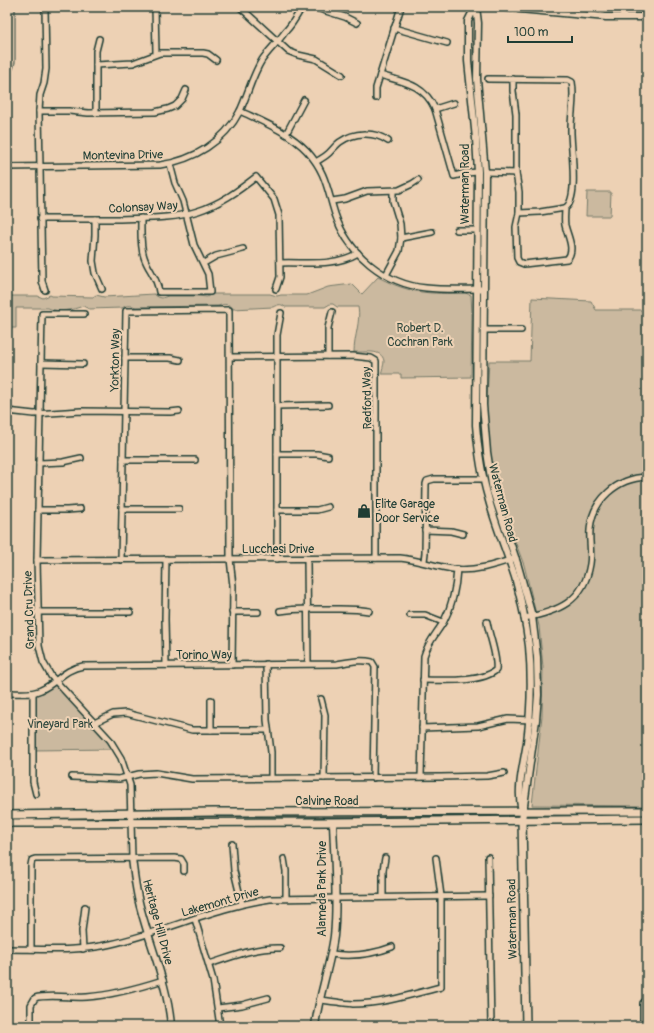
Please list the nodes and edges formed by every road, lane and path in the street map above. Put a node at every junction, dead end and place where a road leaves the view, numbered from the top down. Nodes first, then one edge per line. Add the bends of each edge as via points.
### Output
1 (45, 7) edge
2 (155, 7) edge
3 (240, 7) edge
4 (302, 7) edge
5 (313, 7) edge
6 (401, 7) edge
7 (476, 7) edge
8 (498, 7) edge
9 (647, 17) edge
10 (357, 23) dead end
11 (394, 28) junction
12 (99, 39) dead end
13 (277, 42) junction
14 (447, 43) dead end
15 (156, 53) junction
16 (216, 60) dead end
17 (96, 64) junction
18 (342, 75) dead end
19 (380, 75) junction
20 (488, 79) dead end
21 (513, 79) junction
22 (186, 90) dead end
23 (376, 98) dead end
24 (304, 100) dead end
25 (454, 103) dead end
26 (434, 108) junction
27 (39, 111) junction
28 (240, 111) junction
29 (96, 113) junction
30 (474, 125) junction
31 (286, 134) junction
32 (388, 141) dead end
33 (316, 162) junction
34 (170, 164) junction
35 (40, 166) junction
36 (7, 167) edge
37 (478, 172) junction
38 (485, 172) junction
39 (516, 173) junction
40 (418, 180) dead end
41 (393, 191) junction
42 (332, 201) junction
43 (566, 208) junction
44 (519, 213) junction
45 (186, 214) junction
46 (141, 218) junction
47 (95, 219) junction
48 (40, 220) junction
49 (457, 230) dead end
50 (477, 230) junction
51 (432, 232) dead end
52 (401, 238) junction
53 (242, 249) dead end
54 (358, 253) junction
55 (280, 262) junction
56 (204, 263) junction
57 (386, 275) junction
58 (276, 288) dead end
59 (102, 289) dead end
60 (481, 289) junction
61 (45, 290) dead end
62 (281, 312) dead end
63 (332, 312) dead end
64 (84, 314) dead end
65 (484, 330) junction
66 (521, 330) dead end
67 (328, 356) junction
68 (230, 357) junction
69 (277, 357) junction
70 (125, 358) junction
71 (180, 360) dead end
72 (41, 363) junction
73 (83, 364) dead end
74 (328, 405) dead end
75 (277, 406) junction
76 (7, 411) edge
77 (179, 411) dead end
78 (124, 412) junction
79 (39, 414) junction
80 (277, 454) junction
81 (328, 456) dead end
82 (81, 458) dead end
83 (123, 460) junction
84 (195, 460) dead end
85 (39, 463) junction
86 (647, 477) edge
87 (483, 479) junction
88 (328, 507) dead end
89 (80, 509) dead end
90 (122, 509) junction
91 (179, 509) dead end
92 (38, 510) junction
93 (277, 510) junction
94 (425, 530) junction
95 (463, 534) dead end
96 (307, 558) junction
97 (376, 558) junction
98 (516, 558) junction
99 (166, 559) junction
100 (230, 559) junction
101 (278, 559) junction
102 (37, 560) junction
103 (121, 560) junction
104 (508, 560) junction
105 (424, 561) junction
106 (457, 569) junction
107 (308, 609) junction
108 (280, 611) dead end
109 (369, 611) dead end
110 (37, 612) junction
111 (130, 612) dead end
112 (232, 612) junction
113 (258, 612) dead end
114 (410, 615) dead end
115 (532, 616) junction
116 (524, 618) junction
117 (444, 622) junction
118 (487, 622) dead end
119 (308, 663) junction
120 (266, 664) junction
121 (166, 665) junction
122 (232, 665) junction
123 (423, 680) junction
124 (55, 681) junction
125 (10, 693) dead end
126 (33, 693) junction
127 (321, 699) dead end
128 (211, 700) dead end
129 (529, 720) junction
130 (536, 720) junction
131 (94, 723) junction
132 (422, 728) junction
133 (211, 730) junction
134 (268, 730) junction
135 (504, 773) dead end
136 (72, 777) dead end
137 (128, 777) junction
138 (421, 777) junction
139 (272, 778) junction
140 (324, 778) junction
141 (373, 778) junction
142 (36, 794) dead end
143 (647, 811) edge
144 (186, 812) junction
145 (392, 812) junction
146 (522, 812) junction
147 (131, 813) junction
148 (7, 815) edge
149 (647, 819) edge
150 (522, 820) junction
151 (333, 822) junction
152 (7, 823) edge
153 (73, 823) junction
154 (131, 823) junction
155 (232, 844) dead end
156 (488, 857) dead end
157 (132, 858) junction
158 (385, 858) dead end
159 (436, 858) dead end
160 (284, 859) dead end
161 (184, 871) dead end
162 (441, 896) junction
163 (489, 896) junction
164 (334, 897) junction
165 (383, 897) junction
166 (286, 898) junction
167 (242, 904) junction
168 (85, 907) dead end
169 (195, 919) junction
170 (148, 934) junction
171 (392, 947) dead end
172 (83, 948) junction
173 (280, 948) dead end
174 (7, 949) edge
175 (31, 949) junction
176 (331, 954) junction
177 (209, 964) junction
178 (163, 980) junction
179 (268, 998) dead end
180 (647, 999) edge
181 (319, 1000) junction
182 (218, 1008) junction
183 (31, 1026) edge
184 (171, 1026) edge
185 (220, 1026) edge
186 (315, 1026) edge
187 (491, 1026) edge
188 (526, 1026) edge
189 (643, 1026) edge

1 - 27 street via 46,69
2 - 15 street
3 - 13 street
4 - 13 street, Montevina Drive
5 - 10 street
6 - 11 street
7 - 30 street, Waterman Road via 468,21 468,61
7 - 38 street, Waterman Road via 477,79
8 - 9 street via 606,17
11 - 14 street
11 - 19 street
12 - 17 street
13 - 18 street via 293,53 322,61
13 - 28 street, Montevina Drive via 257,69
15 - 16 street via 203,53 213,56
15 - 17 street via 133,63
17 - 29 street
19 - 23 street
19 - 26 street via 416,86 426,94
20 - 21 street
21 - 39 street
21 - 43 street via 572,82 570,138 573,193 571,203
22 - 29 street via 179,103 162,111
24 - 31 street
25 - 26 street
26 - 37 street via 454,176
27 - 29 street via 69,110
27 - 35 street
28 - 31 street
28 - 34 street, Montevina Drive via 229,128 214,143 197,154
30 - 37 street, Waterman Road
30 - 38 street, Waterman Road via 478,130 482,167
31 - 33 street
32 - 33 street via 370,134 355,135 338,143
33 - 42 street via 327,182
34 - 35 street, Montevina Drive
34 - 45 street via 172,177
35 - 36 street, Montevina Drive
35 - 48 street
37 - 50 street, Waterman Road
38 - 39 street
38 - 60 street, Waterman Road
39 - 44 street
40 - 41 street via 406,188
41 - 42 street via 367,191
41 - 52 street
42 - 54 street via 340,225
43 - 44 street
43 - 44 street via 565,223 571,248 568,258 524,264 517,258 516,227
45 - 46 street, Colonsay Way
45 - 55 street, Colonsay Way via 223,200 256,177 271,194 278,210
45 - 56 street via 194,245
46 - 47 street, Colonsay Way
46 - 56 street via 144,257 157,281 159,292 210,292
47 - 48 street, Colonsay Way
47 - 59 street via 93,261
48 - 61 street via 42,281
49 - 50 street
50 - 60 street, Waterman Road
51 - 52 street
52 - 57 street via 399,251
53 - 56 street via 216,256
54 - 55 street via 333,262
54 - 57 street
55 - 58 street via 280,277
57 - 60 street via 403,283 426,288
60 - 65 street, Waterman Road
60 - 87 street, Waterman Road via 476,406
62 - 69 street via 277,331
63 - 67 street via 328,328
64 - 72 street, Grand Cru Drive via 42,314
65 - 66 street
65 - 98 street, Waterman Road via 483,405 487,452 494,491
67 - 69 street, Redford Way
67 - 97 street, Redford Way via 371,358 376,361
68 - 69 street, Redford Way
68 - 70 street, Yorkton Way via 229,310 126,311
68 - 100 street
69 - 75 street
70 - 71 street
70 - 78 street, Yorkton Way
72 - 73 street
72 - 79 street, Grand Cru Drive
74 - 75 street
75 - 80 street
76 - 79 street
77 - 78 street
78 - 79 street via 74,411
78 - 83 street, Yorkton Way
79 - 85 street, Grand Cru Drive
80 - 81 street
80 - 93 street
82 - 85 street
83 - 84 street
83 - 90 street, Yorkton Way
85 - 92 street, Grand Cru Drive
86 - 115 street via 630,479 605,495 596,508 590,524 589,569 577,594 561,608
87 - 94 street via 427,481
87 - 104 street, Waterman Road
88 - 93 street via 318,510
89 - 92 street
90 - 91 street
90 - 103 street, Yorkton Way
92 - 102 street, Grand Cru Drive
93 - 101 street
94 - 95 street
94 - 105 street
96 - 97 street, Lucchesi Drive
96 - 101 street, Lucchesi Drive
96 - 107 street
97 - 105 street, Lucchesi Drive
98 - 104 street, Lucchesi Drive
98 - 115 street, Waterman Road
99 - 100 street, Lucchesi Drive
99 - 103 street, Lucchesi Drive
99 - 121 street
100 - 101 street, Lucchesi Drive
100 - 112 street
102 - 103 street, Lucchesi Drive
102 - 110 street, Grand Cru Drive
104 - 106 street, Lucchesi Drive via 477,569
104 - 116 street, Waterman Road via 519,592
105 - 106 street, Lucchesi Drive
106 - 117 street via 454,594
107 - 108 street
107 - 109 street
107 - 119 street
110 - 111 street
110 - 124 street, Grand Cru Drive via 40,654 46,669
112 - 113 street
112 - 122 street
114 - 117 street via 425,615
115 - 116 street
115 - 130 street, Waterman Road via 537,658
116 - 129 street, Waterman Road via 529,646
117 - 123 street via 426,651
118 - 123 street via 497,664 493,673 473,678
119 - 120 street, Torino Way
119 - 141 street, Torino Way via 372,662 375,667
120 - 122 street, Torino Way
120 - 134 street
121 - 122 street, Torino Way
121 - 124 street, Torino Way via 82,666 66,672
123 - 132 street
124 - 126 street, Torino Way
124 - 131 street, Grand Cru Drive
125 - 126 street, Torino Way
126 - 142 street via 33,782
127 - 140 street via 325,715
128 - 133 street
129 - 130 street
129 - 132 street via 508,719 478,726
129 - 146 street, Waterman Road via 520,795
130 - 146 street, Waterman Road
131 - 133 street via 113,714 126,713 186,730
131 - 137 street, Grand Cru Drive via 116,749
132 - 138 street
133 - 134 street
134 - 139 street
135 - 138 street via 487,776
136 - 137 street
137 - 139 street via 156,773 186,779
137 - 147 street, Grand Cru Drive
138 - 141 street
139 - 140 street
140 - 141 street
143 - 146 main road, Calvine Road
144 - 145 main road, Calvine Road
144 - 147 main road, Calvine Road
144 - 154 main road via 177,818 136,818
145 - 146 main road, Calvine Road
145 - 151 main road via 379,816 338,817
146 - 150 street, Waterman Road
147 - 148 main road, Calvine Road
147 - 153 main road via 126,819 84,819
147 - 154 street, Grand Cru Drive
149 - 150 main road, Calvine Road
150 - 151 main road, Calvine Road
150 - 188 main road, Waterman Road
151 - 154 main road, Calvine Road
151 - 164 street, Alameda Park Drive
152 - 153 main road, Calvine Road
153 - 154 main road, Calvine Road
154 - 157 street, Heritage Hill Drive
155 - 167 street via 234,871
156 - 163 street
157 - 161 street via 181,859
157 - 170 street, Heritage Hill Drive via 136,890
157 - 175 street via 32,860
158 - 165 street
159 - 162 street
160 - 166 street
162 - 163 street, Lakemont Drive
162 - 165 street, Lakemont Drive
162 - 181 street via 441,987 365,1003
163 - 187 street
164 - 165 street, Lakemont Drive
164 - 166 street, Lakemont Drive
164 - 176 street, Alameda Park Drive
166 - 167 street, Lakemont Drive
167 - 169 street, Lakemont Drive
168 - 172 street
169 - 170 street, Lakemont Drive
169 - 177 street
170 - 172 street, Lakemont Drive via 109,945
170 - 178 street, Heritage Hill Drive
171 - 176 street via 362,955
172 - 175 street, Lakemont Drive
173 - 177 street via 254,950
174 - 175 street, Lakemont Drive
176 - 181 street, Alameda Park Drive
177 - 182 street
178 - 183 street via 104,995 35,998 31,1005
178 - 184 street, Heritage Hill Drive
179 - 182 street
180 - 189 street via 643,1003
181 - 186 street, Alameda Park Drive
182 - 185 street

